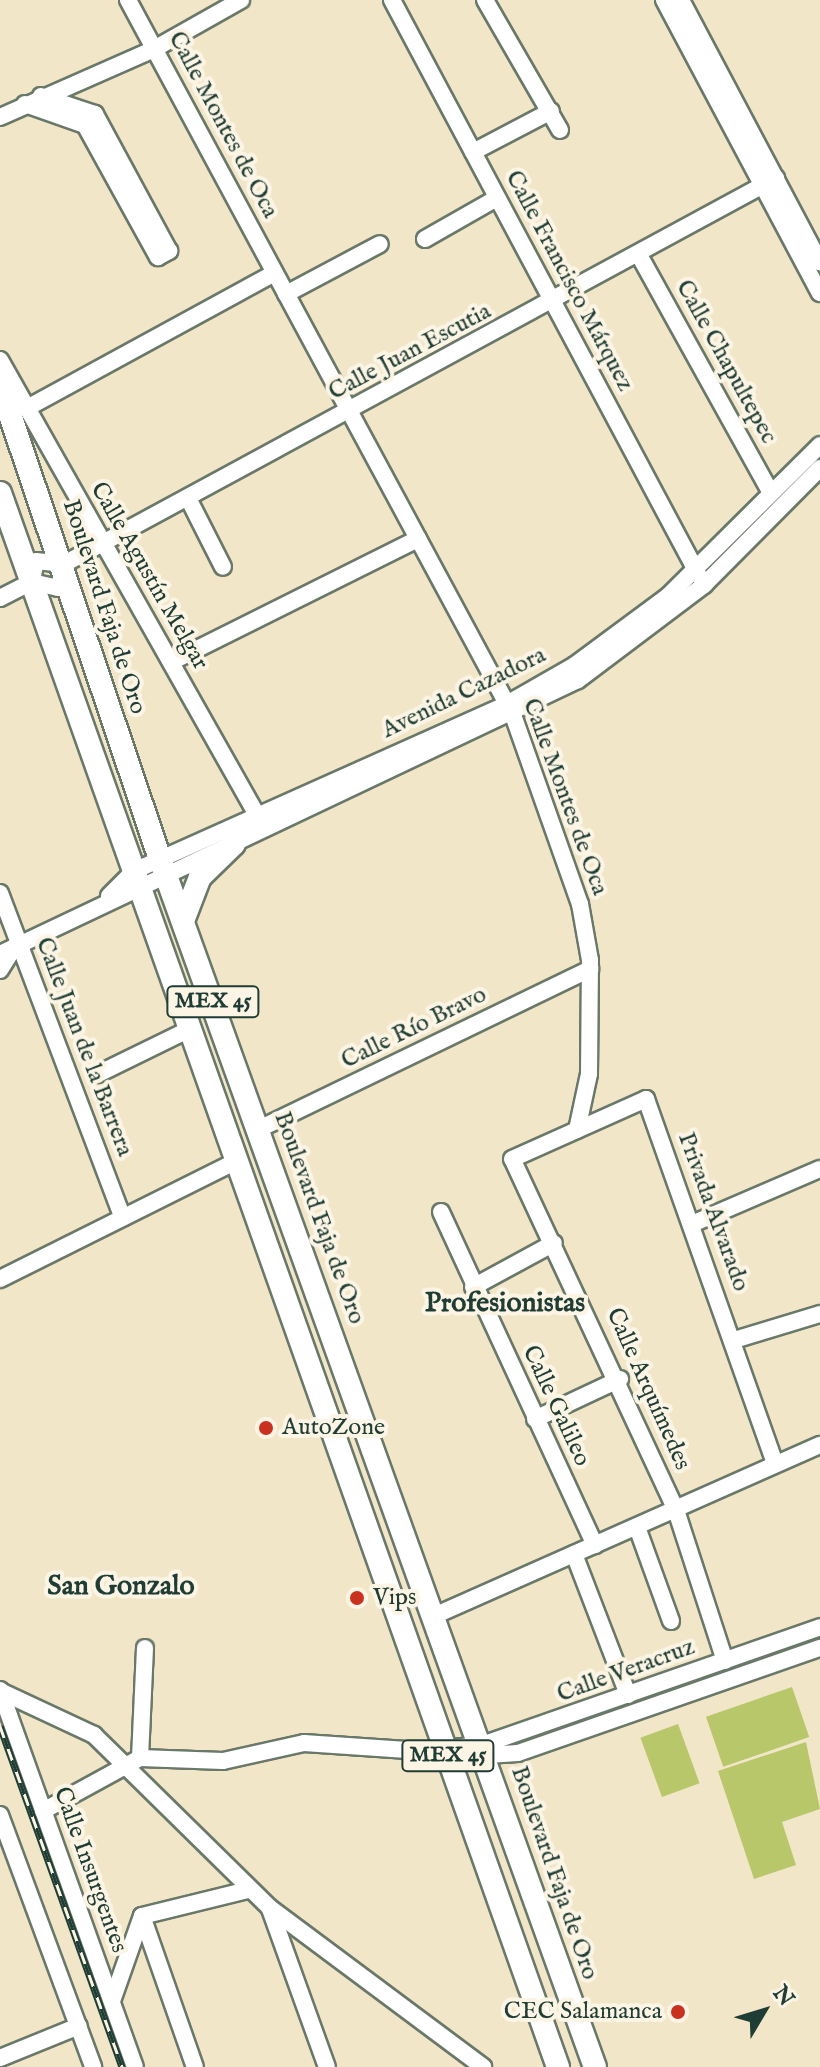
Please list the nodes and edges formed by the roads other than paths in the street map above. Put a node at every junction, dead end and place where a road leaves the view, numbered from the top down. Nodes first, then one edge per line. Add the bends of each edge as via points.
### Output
1 (128, 0) edge
2 (241, 0) edge
3 (392, 0) edge
4 (485, 0) edge
5 (664, 0) edge
6 (681, 0) edge
7 (154, 49) junction
8 (41, 96) junction
9 (25, 104) junction
10 (551, 111) junction
11 (0, 117) edge
12 (560, 130) dead end
13 (473, 152) junction
14 (770, 182) junction
15 (497, 198) junction
16 (425, 239) dead end
17 (380, 244) dead end
18 (639, 255) junction
19 (820, 262) edge
20 (275, 273) junction
21 (820, 293) edge
22 (286, 294) junction
23 (553, 302) junction
24 (0, 360) edge
25 (0, 385) edge
26 (27, 408) junction
27 (349, 411) junction
28 (820, 445) edge
29 (820, 468) edge
30 (0, 493) edge
31 (771, 493) junction
32 (188, 498) junction
33 (418, 539) junction
34 (103, 543) junction
35 (64, 564) junction
36 (223, 567) dead end
37 (700, 577) junction
38 (32, 582) junction
39 (0, 598) edge
40 (171, 662) junction
41 (510, 709) junction
42 (257, 815) junction
43 (234, 844) junction
44 (163, 868) junction
45 (137, 880) junction
46 (0, 893) edge
47 (183, 921) junction
48 (9, 948) edge
49 (590, 969) junction
50 (0, 970) edge
51 (190, 1029) junction
52 (98, 1074) dead end
53 (259, 1129) junction
54 (577, 1130) junction
55 (237, 1161) junction
56 (820, 1169) edge
57 (441, 1212) dead end
58 (123, 1218) junction
59 (692, 1224) junction
60 (554, 1243) junction
61 (0, 1279) edge
62 (473, 1287) junction
63 (820, 1314) edge
64 (734, 1340) junction
65 (620, 1379) junction
66 (535, 1419) junction
67 (370, 1435) junction
68 (820, 1445) edge
69 (339, 1446) junction
70 (775, 1464) junction
71 (676, 1510) junction
72 (637, 1527) junction
73 (595, 1545) junction
74 (574, 1554) junction
75 (436, 1615) junction
76 (671, 1621) dead end
77 (820, 1627) edge
78 (145, 1648) dead end
79 (820, 1648) edge
80 (725, 1661) junction
81 (0, 1690) edge
82 (628, 1695) junction
83 (484, 1752) junction
84 (448, 1755) junction
85 (134, 1761) junction
86 (43, 1811) junction
87 (2, 1825) edge
88 (248, 1890) junction
89 (270, 1908) junction
90 (142, 1916) junction
91 (122, 1957) junction
92 (98, 1962) junction
93 (112, 2001) junction
94 (79, 2026) junction
95 (0, 2058) edge
96 (93, 2067) edge
97 (135, 2067) edge
98 (195, 2067) edge
99 (327, 2067) edge
100 (483, 2067) edge
101 (558, 2067) edge
102 (595, 2067) edge

1 - 7 street, Calle Montes de Oca
2 - 7 street
3 - 13 street, Calle Francisco Márquez
4 - 10 street
5 - 14 street
6 - 14 street
7 - 8 street
7 - 20 street, Calle Montes de Oca
8 - 9 street
8 - 9 street via 95,114 123,180 85,125
9 - 11 street
10 - 12 street
10 - 13 street
13 - 15 street, Calle Francisco Márquez
14 - 18 street, Calle Juan Escutia
14 - 19 street
14 - 21 street
15 - 16 street
15 - 23 street, Calle Francisco Márquez
17 - 22 street
18 - 23 street, Calle Juan Escutia
18 - 31 street, Calle Chapultepec
20 - 22 street, Calle Montes de Oca
20 - 26 street
22 - 27 street, Calle Montes de Oca
23 - 27 street, Calle Juan Escutia
23 - 37 street, Calle Francisco Márquez
24 - 26 street, Calle Agustín Melgar
25 - 35 main road, Boulevard Faja de Oro / MEX 45
26 - 34 street, Calle Agustín Melgar
27 - 32 street, Calle Juan Escutia
27 - 33 street, Calle Montes de Oca
28 - 31 street, Avenida Cazadora
29 - 37 street, Avenida Cazadora
30 - 38 main road, MEX 45
31 - 37 street, Avenida Cazadora
32 - 34 street, Calle Juan Escutia
32 - 36 street
33 - 40 street
33 - 41 street, Calle Montes de Oca
34 - 35 street, Calle Juan Escutia
34 - 40 street, Calle Agustín Melgar
35 - 38 street via 36,561
35 - 38 street via 58,588
35 - 44 main road, Boulevard Faja de Oro / MEX 45
37 - 41 street, Avenida Cazadora via 578,680
38 - 39 street
38 - 45 main road, MEX 45
40 - 42 street, Calle Agustín Melgar
41 - 42 street, Avenida Cazadora
41 - 43 street, Avenida Cazadora
41 - 49 street, Calle Montes de Oca via 580,904
42 - 44 street, Avenida Cazadora
43 - 44 street, Avenida Cazadora
43 - 47 main road via 200,877
44 - 45 street
44 - 47 main road, Boulevard Faja de Oro / MEX 45
45 - 48 street
45 - 51 main road, MEX 45
46 - 48 street, Calle Juan de la Barrera
47 - 53 main road, Boulevard Faja de Oro / MEX 45
48 - 50 street
48 - 58 street, Calle Juan de la Barrera
49 - 53 street, Calle Río Bravo
49 - 54 street, Calle Montes de Oca via 589,1074
51 - 52 street
51 - 55 main road, MEX 45
53 - 67 main road, Boulevard Faja de Oro / MEX 45
54 - 59 street, Privada Alvarado via 646,1099
54 - 60 street, Calle Arquímedes via 512,1159
55 - 58 street
55 - 69 main road, MEX 45
56 - 59 street
57 - 62 street, Calle Galileo
58 - 61 street
59 - 64 street, Privada Alvarado
60 - 62 street
60 - 65 street, Calle Arquímedes
62 - 66 street, Calle Galileo
63 - 64 street
64 - 70 street, Privada Alvarado
65 - 66 street
65 - 71 street, Calle Arquímedes
66 - 73 street, Calle Galileo
67 - 69 main road
67 - 75 main road, Boulevard Faja de Oro / MEX 45
68 - 70 street
69 - 84 main road, MEX 45
70 - 71 street
71 - 72 street
71 - 80 street, Calle Arquímedes
72 - 73 street
72 - 76 street
73 - 74 street
74 - 75 street
74 - 82 street
75 - 83 main road, Boulevard Faja de Oro / MEX 45
77 - 80 street, Calle Veracruz
78 - 85 street
79 - 83 street, Calle Veracruz
80 - 82 street, Calle Veracruz
81 - 85 street via 75,1722
81 - 86 street, Calle Insurgentes
82 - 83 street, Calle Veracruz
83 - 84 street, Calle Veracruz
83 - 102 main road, Boulevard Faja de Oro / MEX 45
84 - 85 street, Calle Veracruz via 304,1743 223,1761
84 - 101 main road, MEX 45
85 - 86 street
85 - 88 street
86 - 92 street, Calle Insurgentes
87 - 94 street
88 - 89 street
88 - 90 street
89 - 99 street
89 - 100 street
90 - 91 street
90 - 98 street
91 - 92 street
91 - 93 street
92 - 93 street, Calle Insurgentes
93 - 97 street, Calle Insurgentes
94 - 95 street
94 - 96 street

